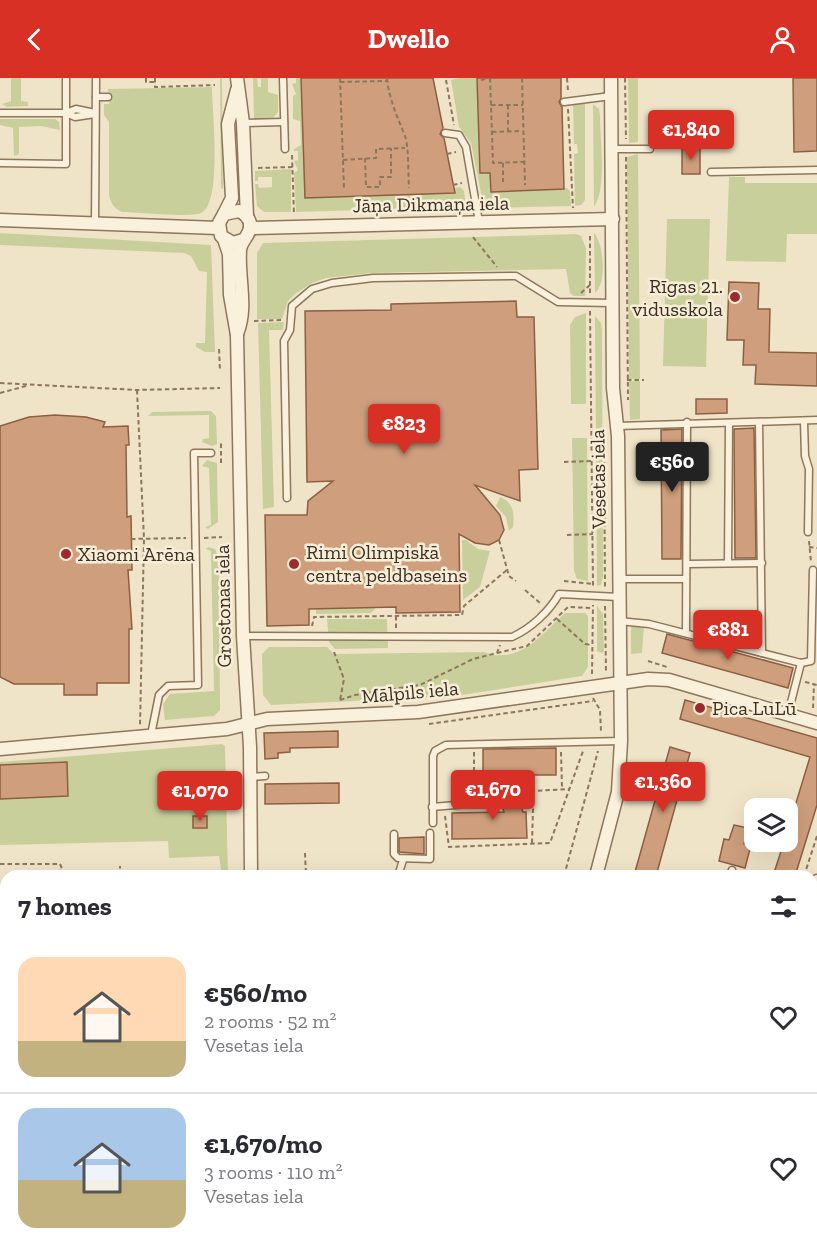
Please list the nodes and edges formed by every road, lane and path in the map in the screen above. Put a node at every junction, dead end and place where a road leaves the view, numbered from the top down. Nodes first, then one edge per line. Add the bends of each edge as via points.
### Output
1 (66, 78) edge
2 (96, 78) edge
3 (146, 78) edge
4 (283, 78) edge
5 (340, 78) edge
6 (490, 78) edge
7 (522, 78) edge
8 (567, 78) edge
9 (611, 78) edge
10 (155, 80) edge
11 (354, 80) edge
12 (364, 80) edge
13 (387, 80) edge
14 (446, 80) dead end
15 (481, 80) dead end
16 (340, 82) junction
17 (237, 83) edge
18 (215, 85) dead end
19 (612, 96) junction
20 (96, 97) junction
21 (108, 97) dead end
22 (566, 101) junction
23 (491, 105) junction
24 (508, 105) junction
25 (523, 105) junction
26 (0, 113) edge
27 (66, 113) junction
28 (95, 113) junction
29 (284, 122) junction
30 (243, 123) junction
31 (508, 131) junction
32 (492, 132) junction
33 (524, 132) junction
34 (455, 133) junction
35 (445, 134) dead end
36 (391, 148) junction
37 (405, 148) junction
38 (285, 149) dead end
39 (612, 149) junction
40 (651, 149) dead end
41 (365, 158) junction
42 (343, 160) junction
43 (524, 162) junction
44 (0, 163) edge
45 (503, 163) junction
46 (293, 167) dead end
47 (252, 168) dead end
48 (817, 170) edge
49 (711, 172) dead end
50 (504, 182) dead end
51 (525, 185) dead end
52 (409, 188) dead end
53 (344, 189) dead end
54 (224, 214) junction
55 (613, 219) junction
56 (0, 220) edge
57 (574, 220) junction
58 (249, 222) junction
59 (479, 222) junction
60 (95, 224) junction
61 (590, 230) dead end
62 (221, 234) junction
63 (473, 237) dead end
64 (243, 240) junction
65 (504, 276) junction
66 (590, 296) dead end
67 (612, 303) junction
68 (590, 314) dead end
69 (290, 320) junction
70 (254, 321) dead end
71 (237, 334) junction
72 (219, 350) dead end
73 (220, 371) dead end
74 (627, 380) dead end
75 (644, 380) dead end
76 (0, 382) edge
77 (28, 385) junction
78 (220, 387) dead end
79 (137, 390) junction
80 (0, 393) edge
81 (817, 420) edge
82 (687, 422) junction
83 (759, 422) junction
84 (804, 422) junction
85 (729, 423) junction
86 (617, 426) junction
87 (604, 432) dead end
88 (211, 453) dead end
89 (592, 461) junction
90 (564, 462) dead end
91 (287, 498) dead end
92 (808, 532) joint
93 (593, 534) junction
94 (567, 536) dead end
95 (222, 537) dead end
96 (195, 538) junction
97 (131, 539) dead end
98 (144, 539) junction
99 (499, 540) dead end
100 (809, 547) junction
101 (817, 548) edge
102 (729, 563) junction
103 (762, 563) junction
104 (689, 564) junction
105 (508, 569) junction
106 (813, 570) joint
107 (619, 579) junction
108 (686, 579) junction
109 (516, 581) dead end
110 (564, 581) dead end
111 (593, 584) junction
112 (593, 588) dead end
113 (525, 590) dead end
114 (605, 597) junction
115 (619, 597) junction
116 (542, 605) dead end
117 (555, 617) junction
118 (619, 621) junction
119 (310, 627) dead end
120 (686, 633) junction
121 (243, 636) junction
122 (504, 638) junction
123 (592, 645) junction
124 (334, 652) dead end
125 (497, 653) junction
126 (762, 653) junction
127 (801, 663) junction
128 (592, 677) dead end
129 (797, 681) junction
130 (620, 683) junction
131 (815, 684) edge
132 (607, 686) junction
133 (593, 697) dead end
134 (340, 700) junction
135 (813, 708) dead end
136 (788, 715) junction
137 (330, 717) junction
138 (246, 723) junction
139 (817, 723) edge
140 (145, 736) junction
141 (583, 741) junction
142 (601, 741) junction
143 (621, 741) junction
144 (561, 742) junction
145 (473, 743) junction
146 (0, 749) edge
147 (265, 776) dead end
148 (250, 777) junction
149 (562, 788) junction
150 (570, 789) junction
151 (529, 800) junction
152 (491, 802) dead end
153 (512, 802) dead end
154 (474, 804) junction
155 (432, 807) junction
156 (445, 807) junction
157 (433, 823) dead end
158 (430, 833) dead end
159 (394, 834) dead end
160 (817, 837) edge
161 (532, 844) junction
162 (305, 853) dead end
163 (403, 860) junction
164 (0, 864) edge
165 (120, 866) dead end
166 (62, 870) edge
167 (120, 870) edge
168 (251, 870) edge
169 (306, 870) edge
170 (400, 870) edge
171 (566, 870) edge
172 (598, 870) edge
173 (806, 870) edge

1 - 27 lane
2 - 20 lane
3 - 10 path via 146,82
4 - 29 lane
5 - 16 path
6 - 15 path
6 - 23 path
7 - 25 path
8 - 22 path
9 - 19 street, Vesetas iela
10 - 18 path via 155,87
11 - 12 path
11 - 16 path
12 - 13 path
13 - 37 path via 388,98 396,108
14 - 34 path
16 - 42 path
17 - 30 street
17 - 54 street via 228,124 232,198
19 - 22 lane
19 - 39 street, Vesetas iela
20 - 21 lane
20 - 28 lane
22 - 57 path
23 - 24 path
23 - 32 path
24 - 25 path
24 - 31 path
25 - 33 path
26 - 27 lane
27 - 28 lane
27 - 44 lane via 66,164
28 - 60 lane
29 - 30 lane
29 - 38 lane
30 - 58 street
31 - 32 path
31 - 33 path
32 - 45 path via 493,163
33 - 43 path
34 - 35 lane
34 - 59 lane via 466,147
36 - 37 path
36 - 41 path via 375,148 376,158
36 - 41 path via 392,177 380,177 380,187 366,187
37 - 52 path
39 - 40 lane
39 - 55 street, Vesetas iela
41 - 42 path
42 - 53 path
43 - 45 path
43 - 51 path
45 - 50 path
46 - 47 path
48 - 49 lane
54 - 58 street via 234,211
54 - 62 street
55 - 57 street, Jāņa Dikmaņa iela
55 - 67 street, Vesetas iela
56 - 60 street
57 - 59 street, Jāņa Dikmaņa iela
58 - 59 street, Jāņa Dikmaņa iela
58 - 64 street
60 - 62 street
61 - 66 path
62 - 64 street via 233,243
62 - 71 street, Grostonas iela via 229,254 230,296
63 - 65 path
64 - 71 street, Grostonas iela via 240,254 244,318
65 - 67 lane via 516,276 558,302
65 - 69 lane via 373,278 332,283 300,296 290,310
67 - 86 street, Vesetas iela
68 - 89 path
69 - 70 path
69 - 91 lane via 284,341
71 - 121 street, Grostonas iela
72 - 73 path
74 - 75 path
76 - 77 path
77 - 79 path
77 - 80 path
78 - 79 path
79 - 98 path
81 - 84 lane
82 - 85 lane
82 - 86 lane
82 - 104 lane
83 - 84 lane
83 - 85 lane
83 - 103 lane
84 - 92 lane via 809,469
85 - 102 lane
86 - 107 street, Vesetas iela
87 - 114 path
88 - 96 lane via 194,453
89 - 90 path
89 - 93 path
92 - 100 path
93 - 94 path
93 - 111 path
95 - 96 path
96 - 98 path
96 - 140 lane via 198,685 168,686 159,695
97 - 98 path
98 - 140 path
99 - 105 path
100 - 101 path
100 - 106 path
102 - 103 lane
102 - 104 lane
103 - 126 lane
104 - 108 lane
105 - 109 path
105 - 119 path via 464,606 462,615 314,617
106 - 127 lane via 811,661
107 - 108 lane
107 - 115 street, Vesetas iela
108 - 120 lane
110 - 111 path
111 - 112 path
113 - 116 path
114 - 115 lane
114 - 122 lane via 559,594 522,633
114 - 132 path
115 - 118 street, Vesetas iela
117 - 123 path via 585,644
117 - 123 path via 568,607 593,606
117 - 125 path via 527,646
118 - 120 lane
118 - 130 street, Vesetas iela
120 - 126 lane
121 - 122 lane
121 - 138 street, Grostonas iela
122 - 125 path
123 - 128 path
124 - 134 path via 344,679
125 - 134 path via 473,659 420,685
126 - 127 lane
127 - 129 lane
129 - 131 path
129 - 136 lane
130 - 132 street, Mālpils iela
130 - 136 street, Mālpils iela via 669,680
130 - 143 street, Vesetas iela
131 - 135 path
132 - 137 street, Mālpils iela via 461,707
133 - 142 path via 600,710
134 - 137 path
136 - 139 street, Mālpils iela
137 - 138 street, Mālpils iela
138 - 140 street, Mālpils iela via 227,729
138 - 148 street, Grostonas iela
140 - 146 street, Mālpils iela
141 - 142 lane
141 - 144 lane
141 - 150 path via 583,754
142 - 143 lane
142 - 171 path
143 - 172 street, Vesetas iela via 618,792
144 - 145 lane
144 - 149 path
145 - 154 path
145 - 155 lane via 446,745 435,751 431,767
147 - 148 lane
148 - 168 street, Grostonas iela
149 - 150 path
149 - 151 path via 531,791
150 - 161 path via 552,841
151 - 153 path
151 - 161 path via 533,809
152 - 154 lane
154 - 156 lane
155 - 156 lane
155 - 157 lane
156 - 161 path via 448,847
158 - 163 lane via 430,859
159 - 163 lane via 394,854
160 - 173 path
162 - 169 path
163 - 170 lane
164 - 166 path via 60,864
165 - 167 path

